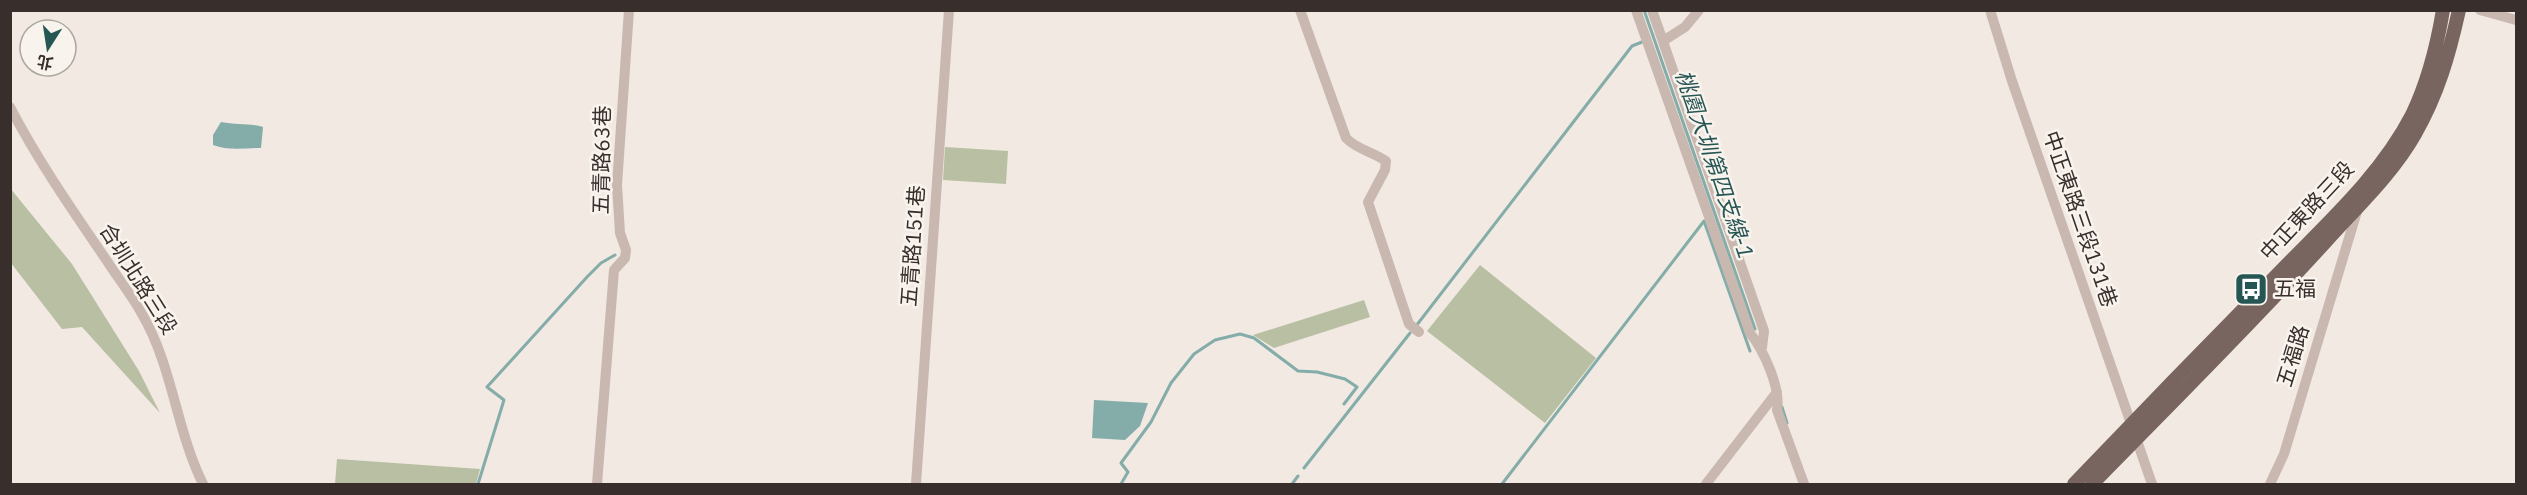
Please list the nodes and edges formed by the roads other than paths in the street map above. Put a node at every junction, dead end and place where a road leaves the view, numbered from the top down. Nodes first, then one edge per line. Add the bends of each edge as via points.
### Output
1 (629, 10) edge
2 (949, 10) edge
3 (1300, 10) edge
4 (1636, 10) edge
5 (1652, 10) edge
6 (1699, 10) edge
7 (1990, 10) edge
8 (2443, 10) edge
9 (2459, 10) edge
10 (2480, 10) edge
11 (2517, 20) edge
12 (1663, 41) junction
13 (10, 107) edge
14 (2360, 203) junction
15 (1419, 332) dead end
16 (1762, 348) junction
17 (1776, 392) junction
18 (2131, 424) junction
19 (2136, 439) junction
20 (203, 484) edge
21 (597, 484) edge
22 (916, 484) edge
23 (1706, 484) edge
24 (1804, 484) edge
25 (2073, 484) edge
26 (2092, 484) edge
27 (2152, 484) edge
28 (2270, 484) edge

1 - 21 street, 五青路63巷 via 617,185 620,233 626,250 625,258 614,270
2 - 22 street, 五青路151巷
3 - 15 street via 1346,138 1386,161 1368,202 1409,324
4 - 16 street via 1750,333
5 - 12 street
6 - 12 street via 1685,27
7 - 18 street, 中正東路三段131巷
8 - 18 main road, 中正東路三段 via 2426,81 2412,115 2392,147 2349,200
9 - 14 main road, 中正東路三段 via 2435,97 2414,136
10 - 11 street
12 - 16 street via 1764,331
13 - 20 street, 合圳北路三段 via 142,314 163,356 192,462
14 - 19 main road, 中正東路三段 via 2278,295
14 - 28 street, 五福路 via 2284,454
16 - 17 street
17 - 23 street
17 - 24 street via 1777,410
18 - 19 street, 中正東路三段131巷
18 - 25 main road, 中正東路三段
19 - 26 main road, 中正東路三段
19 - 27 street, 中正東路三段131巷

